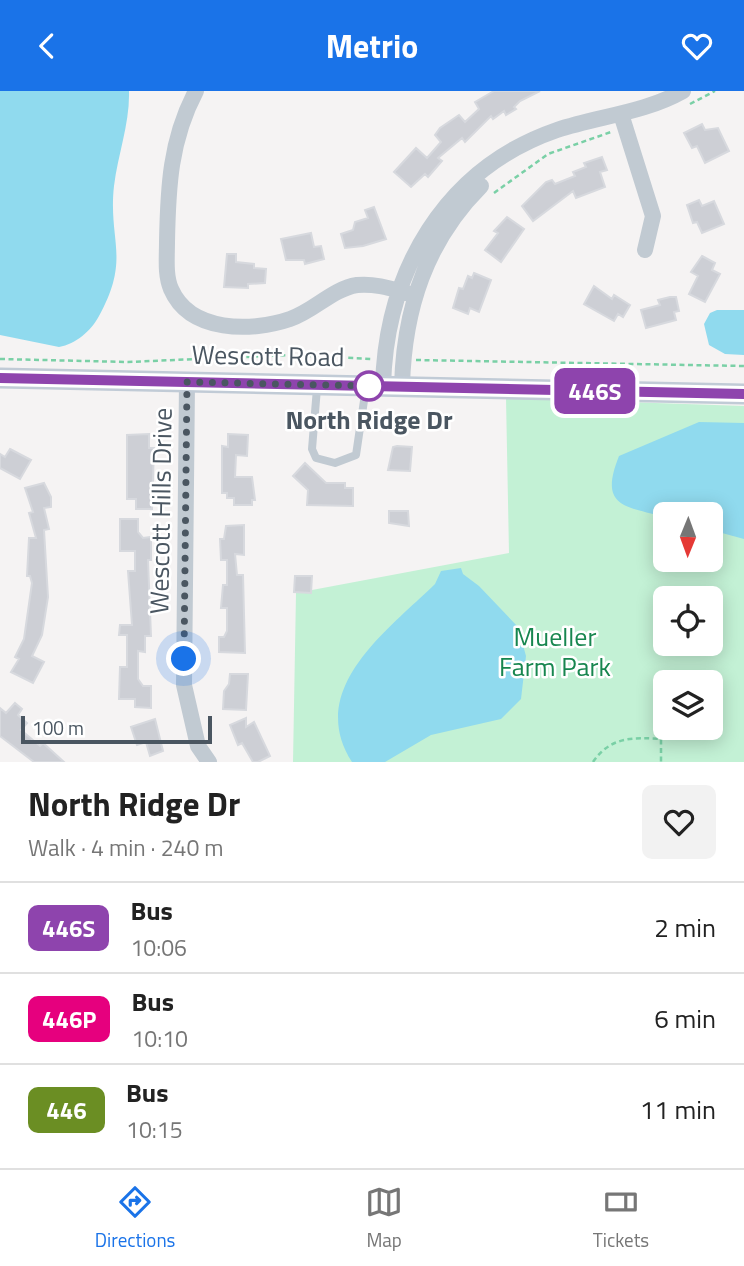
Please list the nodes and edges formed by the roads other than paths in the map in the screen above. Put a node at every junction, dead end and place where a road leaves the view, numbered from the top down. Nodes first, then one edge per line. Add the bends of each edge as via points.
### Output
1 (196, 91) edge
2 (684, 99) edge
3 (623, 121) junction
4 (584, 123) junction
5 (645, 250) dead end
6 (398, 290) junction
7 (414, 295) junction
8 (0, 378) edge
9 (187, 382) junction
10 (317, 385) junction
11 (384, 386) junction
12 (744, 394) edge
13 (209, 762) edge

1 - 6 street via 178,132 168,186 167,278 183,307 212,323 271,324 310,311 340,290 355,286
2 - 3 street
3 - 4 street
3 - 5 street via 653,216
4 - 6 street via 526,144 470,182 426,234
4 - 7 street via 526,149 474,193 438,240
6 - 7 street
6 - 11 street via 387,331
7 - 11 street via 404,344
8 - 9 street, Wescott Road
9 - 10 street, Wescott Road
9 - 13 street, Wescott Hills Drive via 184,685 198,746
10 - 11 street, Wescott Road
10 - 11 lane via 312,449 316,458 335,463 356,455
11 - 12 street, Wescott Road

